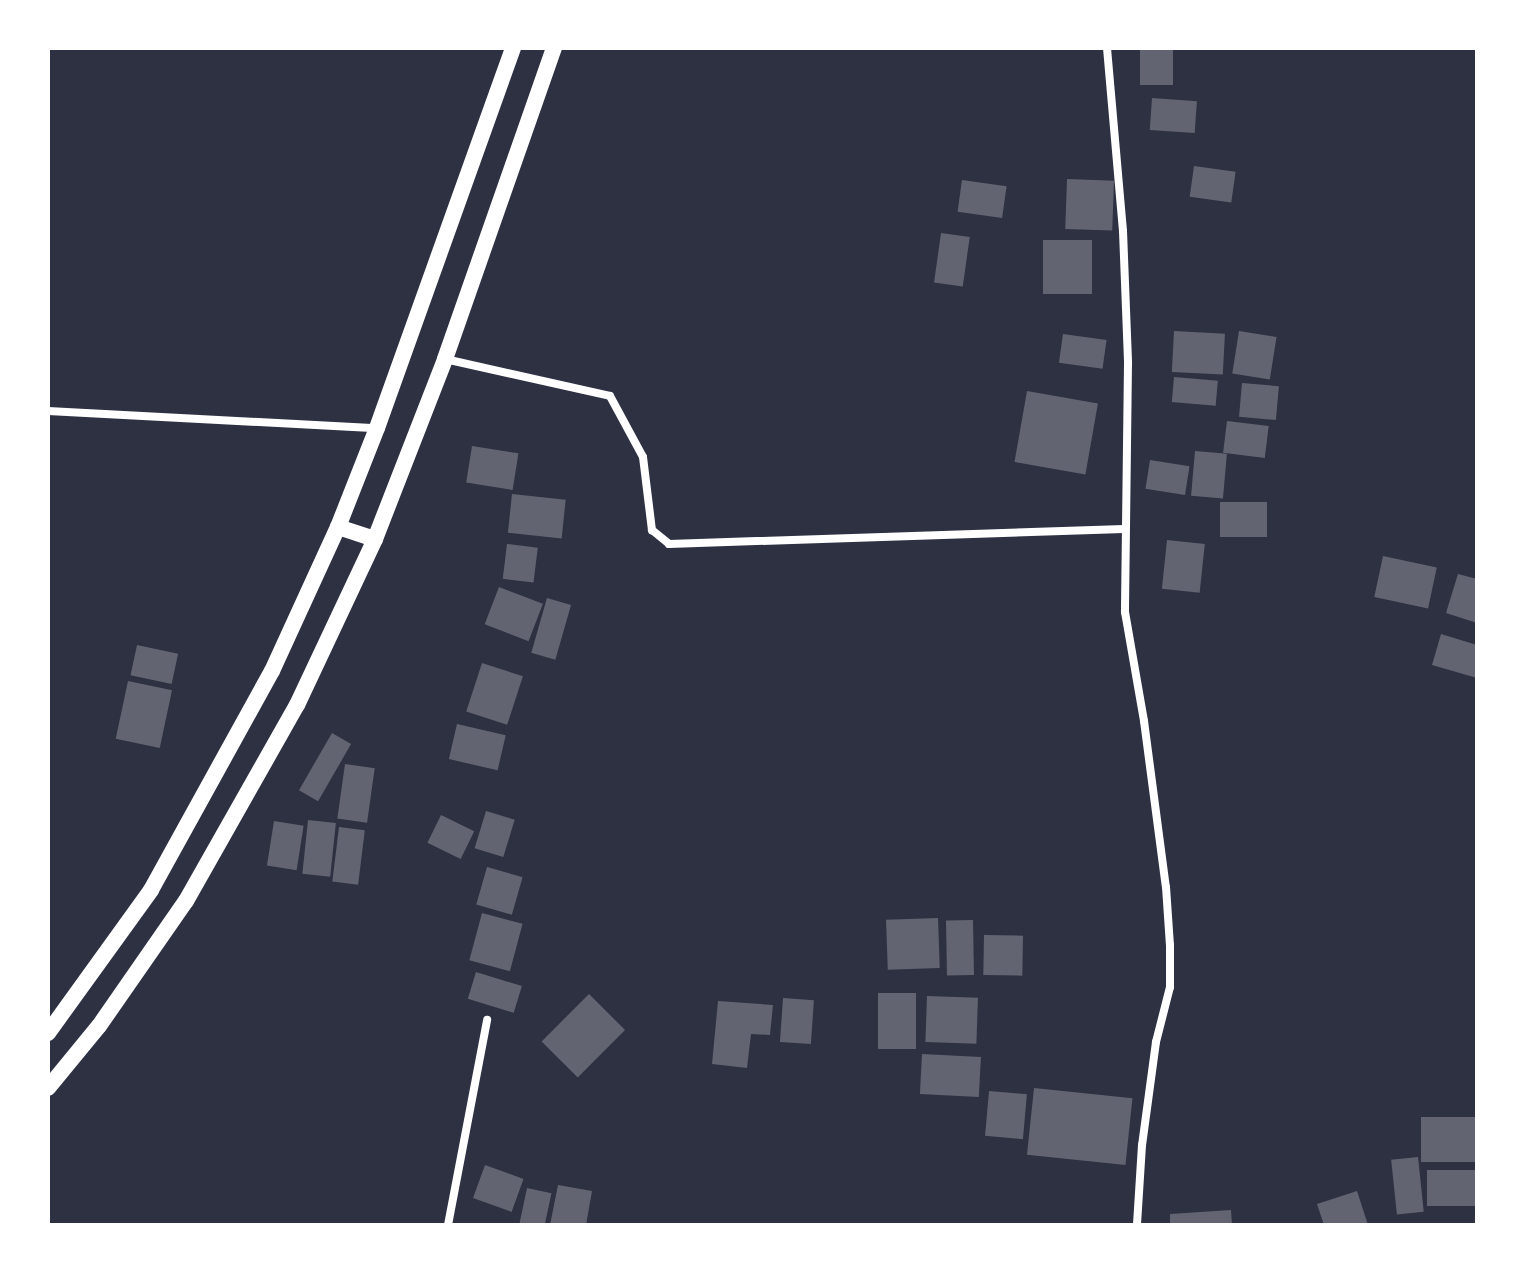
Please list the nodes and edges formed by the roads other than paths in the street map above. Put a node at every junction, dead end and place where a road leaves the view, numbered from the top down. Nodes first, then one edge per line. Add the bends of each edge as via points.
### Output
1 (513, 48) edge
2 (554, 48) edge
3 (1107, 48) edge
4 (445, 359) junction
5 (48, 411) edge
6 (377, 428) junction
7 (338, 527) junction
8 (1124, 529) junction
9 (375, 539) junction
10 (487, 1020) dead end
11 (48, 1033) edge
12 (48, 1088) edge
13 (448, 1225) edge
14 (1137, 1225) edge

1 - 6 main road
2 - 4 main road
3 - 8 street via 1128,363
4 - 8 street via 610,396 643,457 652,530 669,544
4 - 9 main road
5 - 6 street
6 - 7 main road
7 - 9 main road
7 - 11 main road via 272,671 151,890
8 - 14 street via 1127,637 1144,721 1170,945 1170,987 1156,1042
9 - 12 main road via 297,705 186,901 99,1026
10 - 13 street

